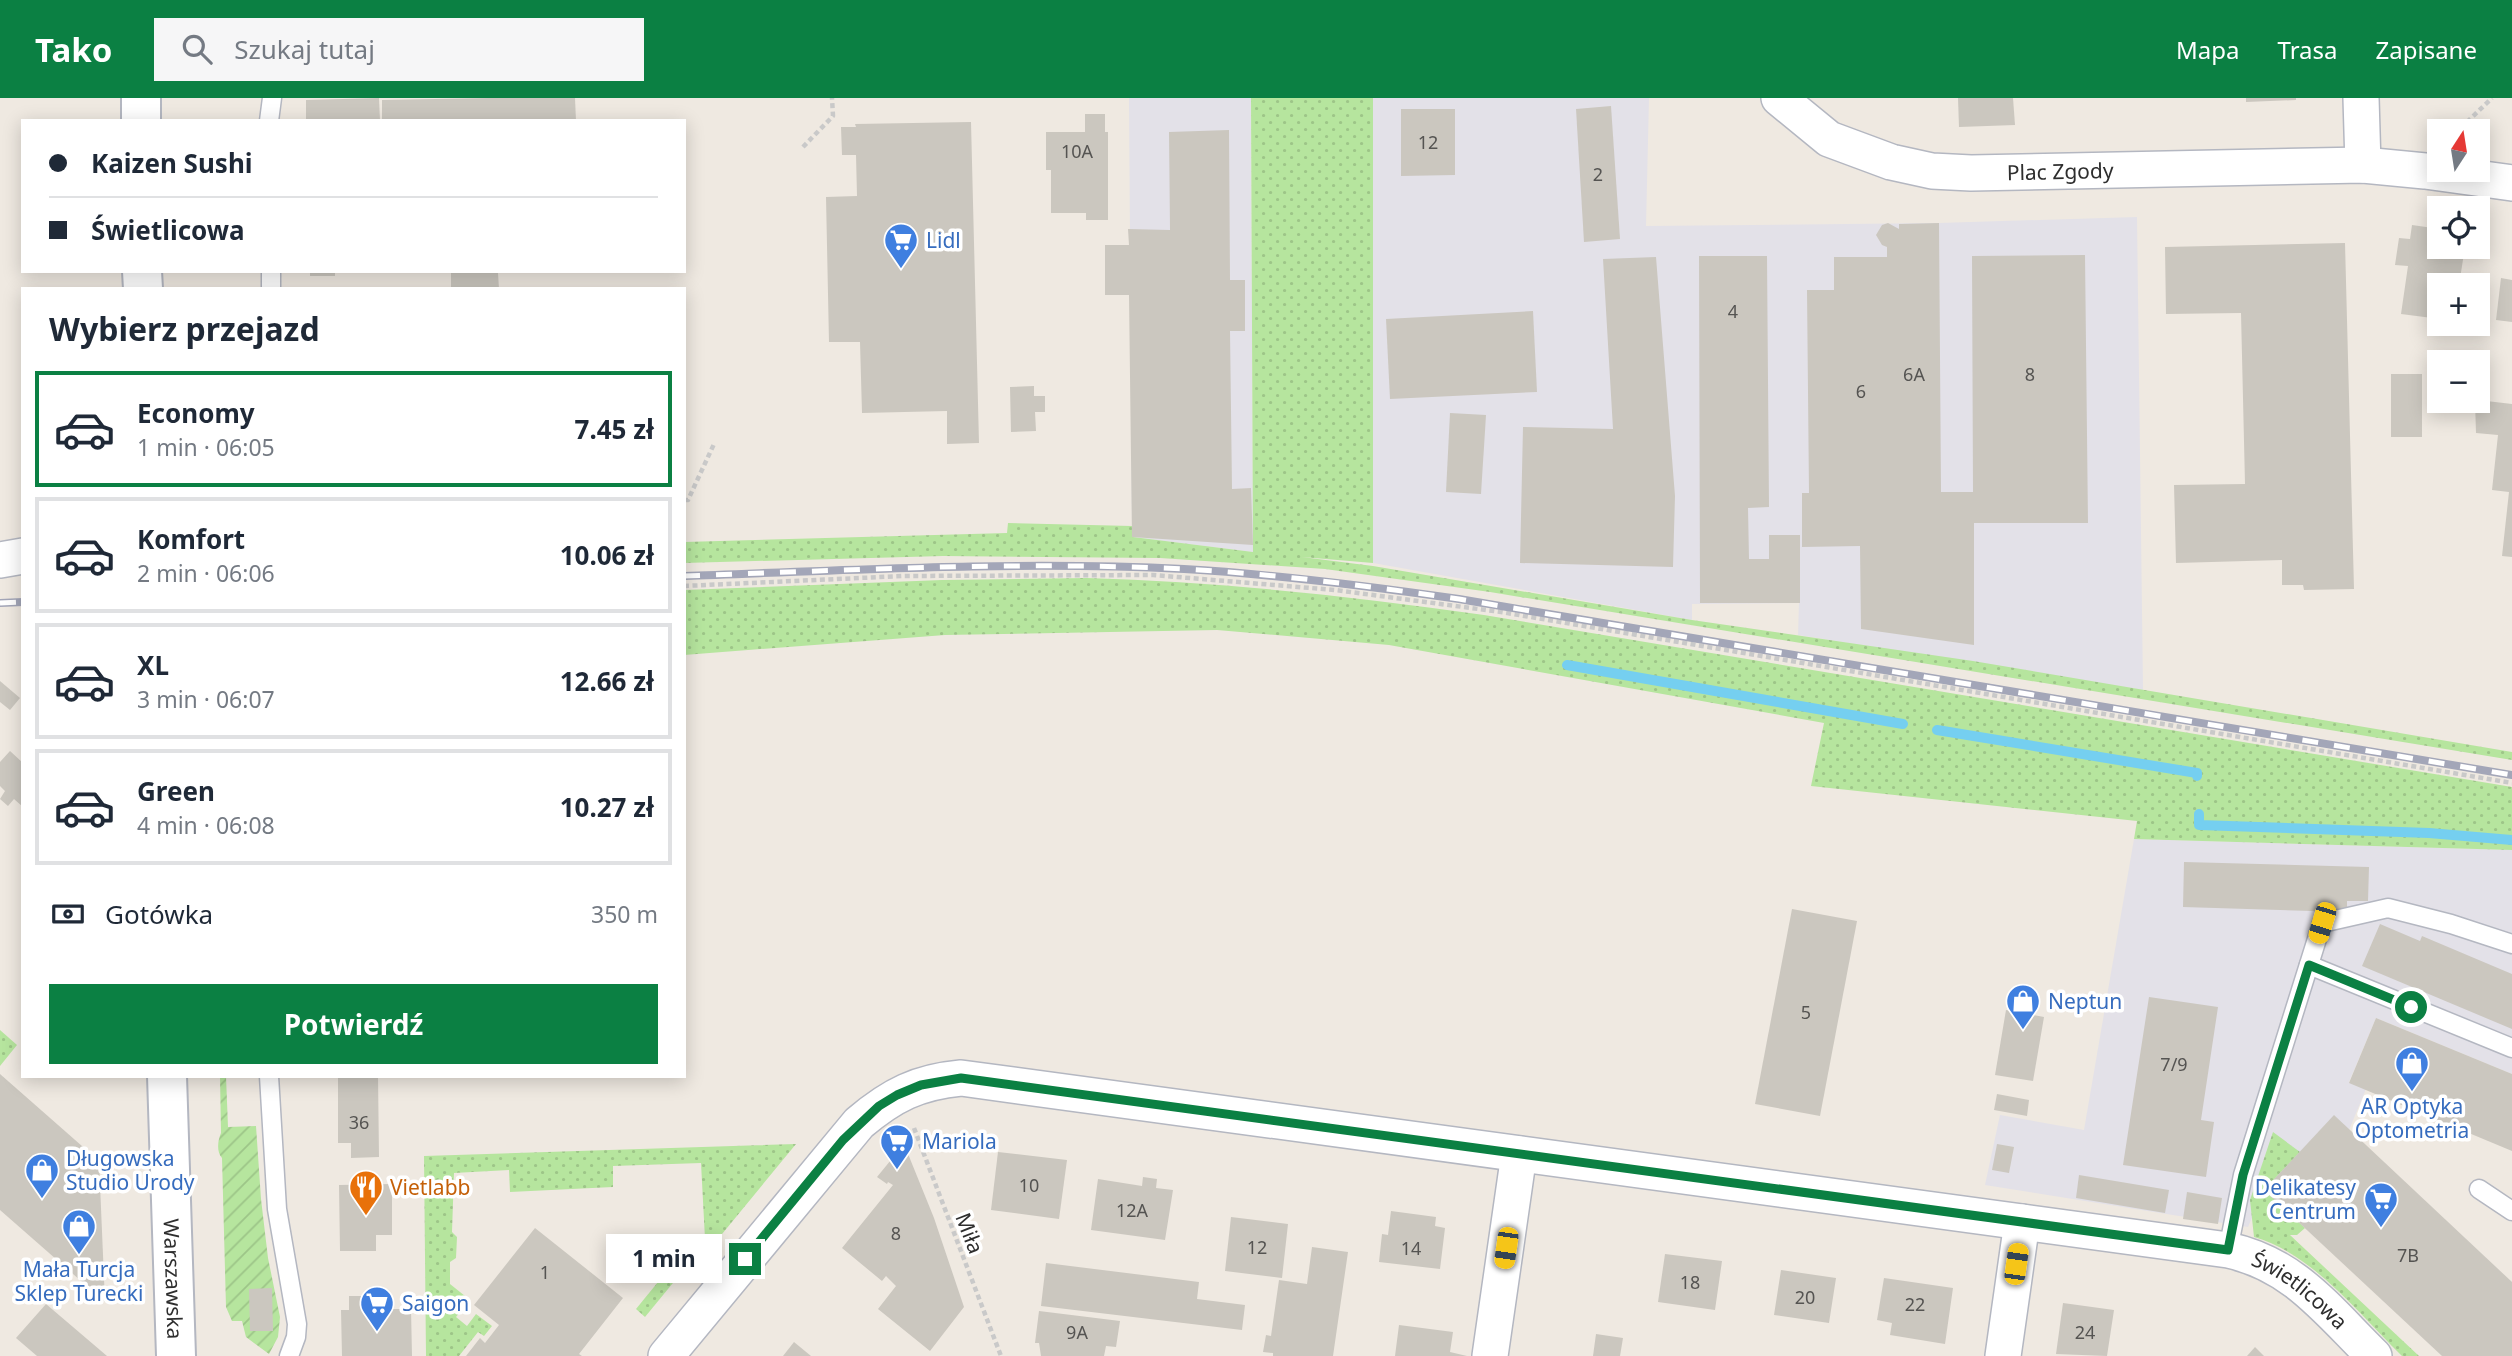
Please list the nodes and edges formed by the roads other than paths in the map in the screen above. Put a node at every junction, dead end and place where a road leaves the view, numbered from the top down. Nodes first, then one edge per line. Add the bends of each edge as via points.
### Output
1 (141, 98) edge
2 (272, 98) edge
3 (1779, 98) edge
4 (2361, 98) edge
5 (141, 119) edge
6 (269, 119) edge
7 (2363, 165) junction
8 (2512, 183) edge
9 (21, 556) edge
10 (0, 560) edge
11 (2512, 944) edge
12 (2309, 965) junction
13 (2512, 1048) edge
14 (167, 1078) edge
15 (270, 1078) edge
16 (1519, 1154) junction
17 (2479, 1189) dead end
18 (2512, 1211) edge
19 (2022, 1222) junction
20 (2228, 1250) junction
21 (176, 1356) edge
22 (289, 1356) edge
23 (666, 1356) edge
24 (1490, 1356) edge
25 (2003, 1356) edge
26 (2374, 1356) edge

1 - 5 main road
2 - 6 lane
3 - 7 street, Plac Zgody via 1829,139 1891,162 1932,171
4 - 7 street
7 - 8 street, Plac Zgody
9 - 10 street
11 - 12 lane via 2388,908 2322,923
12 - 13 lane
12 - 20 lane via 2243,1175
14 - 21 main road, Warszawska
15 - 22 lane via 277,1209 297,1324
16 - 19 street, Świetlicowa
16 - 23 street, Świetlicowa via 994,1081 940,1080 897,1095 859,1123
16 - 24 street
17 - 18 lane
19 - 20 street, Świetlicowa
19 - 25 street
20 - 26 street, Świetlicowa via 2283,1271

